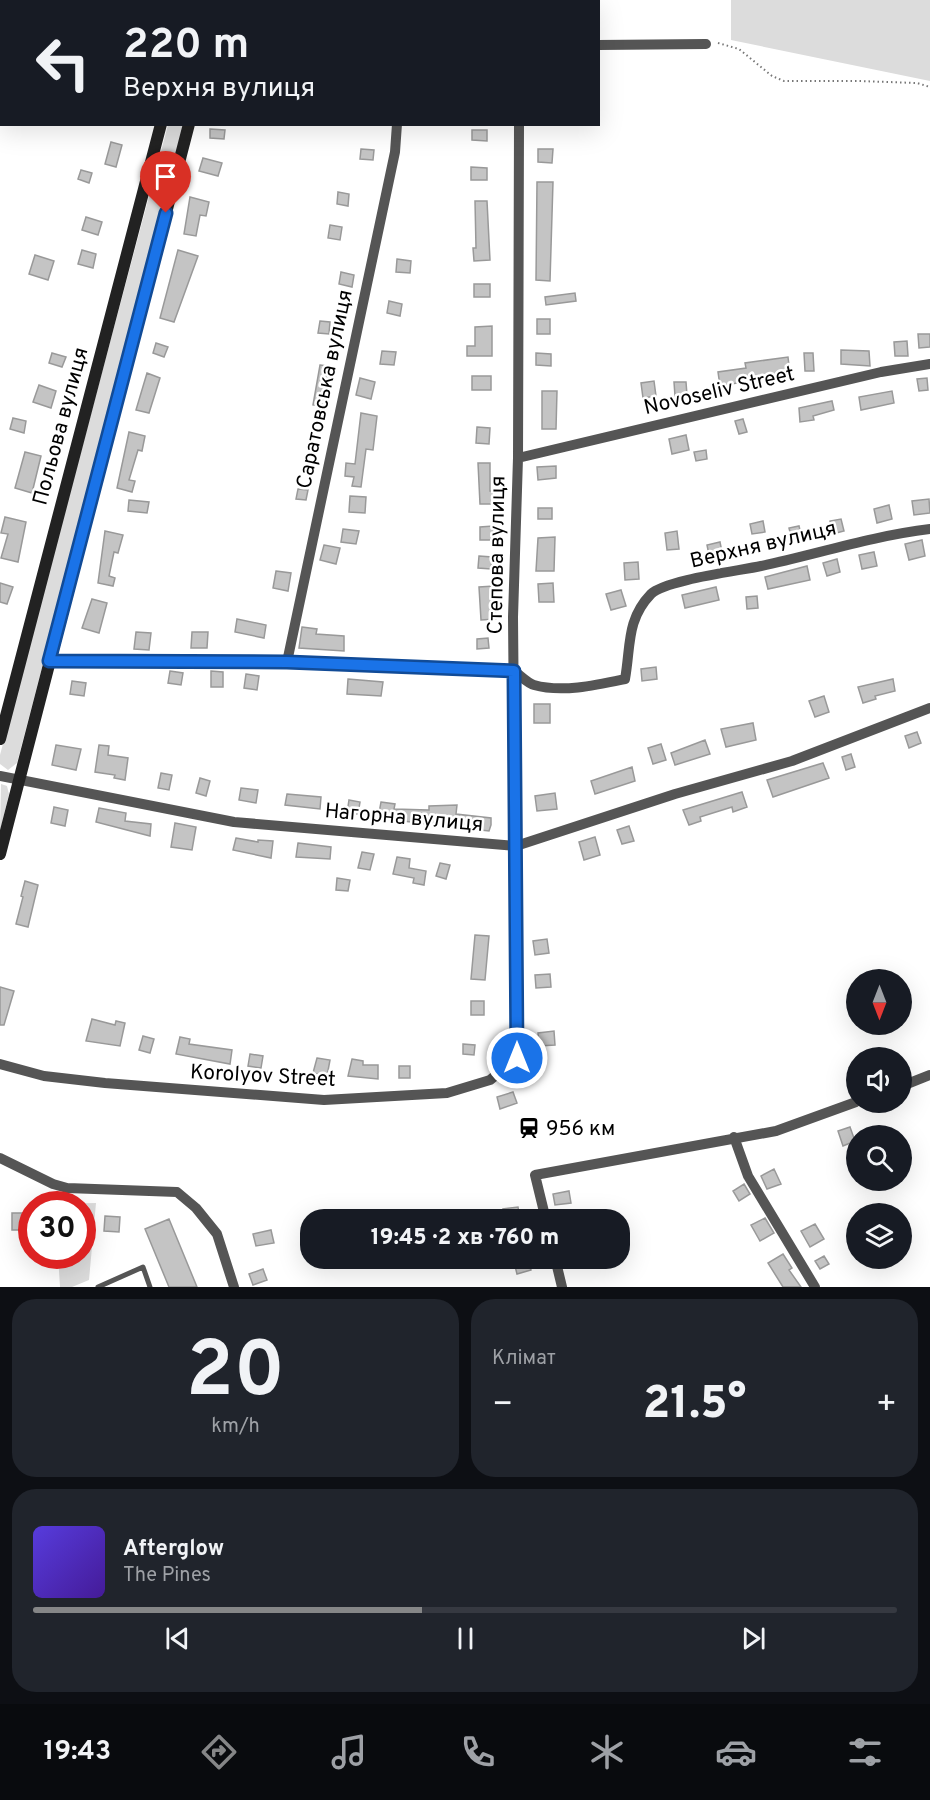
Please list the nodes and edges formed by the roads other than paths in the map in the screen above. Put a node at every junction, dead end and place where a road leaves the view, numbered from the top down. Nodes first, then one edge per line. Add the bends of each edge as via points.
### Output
1 (706, 44) road end
2 (600, 45) edge
3 (160, 126) edge
4 (188, 126) edge
5 (397, 126) edge
6 (519, 126) edge
7 (930, 364) edge
8 (518, 458) junction
9 (930, 529) edge
10 (49, 661) junction
11 (287, 662) junction
12 (514, 671) junction
13 (930, 708) edge
14 (0, 739) edge
15 (0, 776) edge
16 (18, 781) junction
17 (516, 846) junction
18 (0, 854) edge
19 (517, 1058) joint
20 (0, 1064) edge
21 (930, 1075) edge
22 (912, 1082) edge
23 (846, 1106) edge
24 (735, 1137) junction
25 (0, 1158) edge
26 (543, 1209) edge
27 (558, 1269) edge
28 (98, 1287) edge
29 (150, 1287) edge
30 (234, 1287) edge
31 (562, 1287) edge
32 (815, 1287) edge

1 - 2 street
3 - 14 main road, Польова вулиця
4 - 10 main road
5 - 11 street, Саратовська вулиця via 395,152
6 - 8 street, Степова вулиця
7 - 8 street, Novoseliv Street via 870,374
8 - 12 street, Степова вулиця
9 - 12 street, Верхня вулиця via 691,579 653,592 637,611 629,633 625,679 555,687 532,685
10 - 11 street
10 - 16 main road
11 - 12 street
12 - 17 street, Степова вулиця
13 - 17 street, Нагорна вулиця via 792,761
15 - 16 street, Нагорна вулиця
16 - 17 street, Нагорна вулиця via 234,822
16 - 18 main road
17 - 19 street, Степова вулиця
19 - 20 street, Korolyov Street via 490,1080 447,1093 324,1100 105,1083 44,1076
21 - 22 street
23 - 24 street via 776,1131
24 - 26 street via 535,1175
24 - 32 street via 748,1176
25 - 30 street via 67,1188 177,1192 196,1208 219,1241
27 - 31 street
28 - 29 lane via 143,1268

